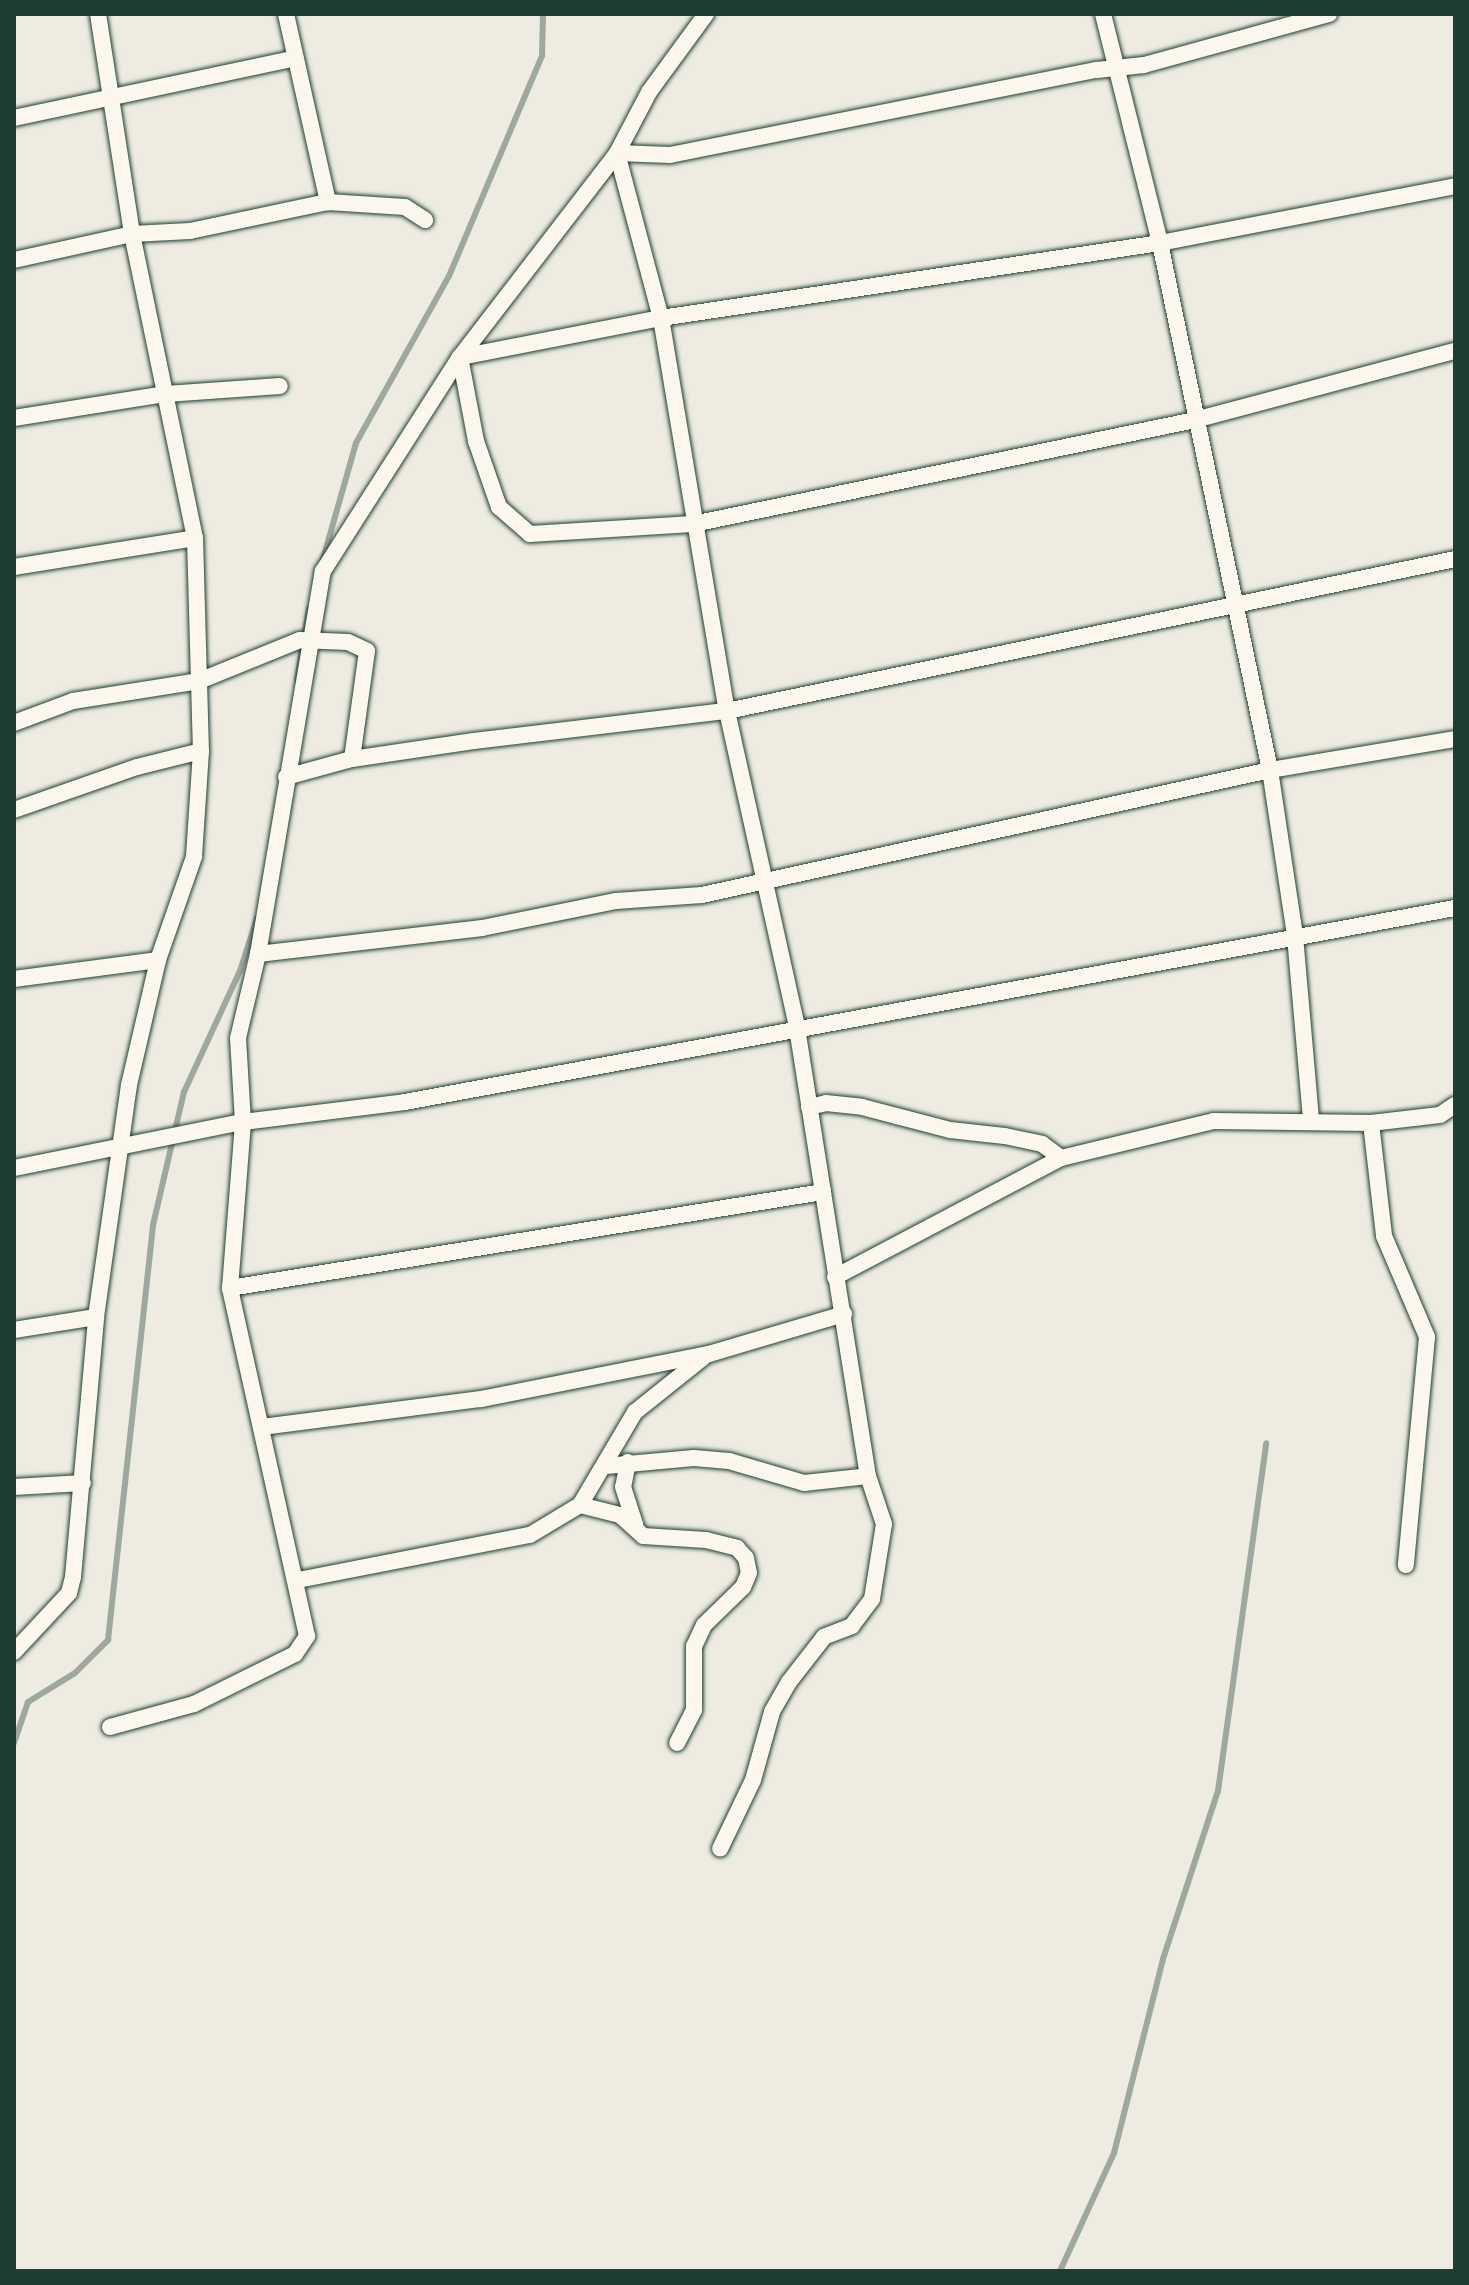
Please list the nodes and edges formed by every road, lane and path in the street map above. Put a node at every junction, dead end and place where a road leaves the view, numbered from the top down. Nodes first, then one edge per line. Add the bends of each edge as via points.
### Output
1 (98, 14) edge
2 (286, 14) edge
3 (706, 14) edge
4 (1103, 14) edge
5 (1329, 14) edge
6 (296, 58) junction
7 (1118, 68) junction
8 (113, 99) junction
9 (14, 118) edge
10 (617, 153) junction
11 (1455, 186) edge
12 (328, 202) junction
13 (425, 220) dead end
14 (132, 234) junction
15 (1160, 243) junction
16 (14, 260) edge
17 (661, 318) junction
18 (1455, 351) edge
19 (460, 357) junction
20 (280, 386) dead end
21 (166, 394) junction
22 (14, 418) edge
23 (1195, 420) junction
24 (693, 524) junction
25 (195, 538) junction
26 (1455, 559) edge
27 (14, 567) edge
28 (1233, 605) junction
29 (311, 638) junction
30 (199, 681) junction
31 (727, 711) junction
32 (14, 723) edge
33 (1455, 739) edge
34 (201, 751) junction
35 (352, 759) junction
36 (1270, 770) junction
37 (286, 777) junction
38 (14, 810) edge
39 (768, 882) junction
40 (1455, 908) edge
41 (1295, 936) junction
42 (258, 954) junction
43 (158, 960) junction
44 (14, 979) edge
45 (797, 1028) junction
46 (1455, 1105) edge
47 (809, 1107) junction
48 (1311, 1119) junction
49 (243, 1122) junction
50 (1371, 1123) junction
51 (124, 1148) junction
52 (1061, 1158) junction
53 (14, 1168) edge
54 (823, 1192) junction
55 (835, 1277) junction
56 (230, 1288) junction
57 (844, 1314) junction
58 (96, 1317) junction
59 (14, 1330) edge
60 (709, 1354) junction
61 (262, 1427) junction
62 (628, 1462) junction
63 (606, 1466) junction
64 (868, 1476) junction
65 (83, 1483) junction
66 (14, 1487) edge
67 (580, 1505) junction
68 (635, 1525) junction
69 (1406, 1565) dead end
70 (298, 1580) junction
71 (14, 1652) edge
72 (110, 1727) dead end
73 (677, 1743) dead end
74 (720, 1849) dead end

1 - 8 street
2 - 6 street
3 - 10 street via 649,92
4 - 7 street
5 - 7 street
6 - 8 street
6 - 12 street
7 - 10 street via 670,155
7 - 15 street
8 - 9 street
8 - 14 street
10 - 17 street
10 - 19 street
11 - 15 street
12 - 13 street via 405,207
12 - 14 street via 190,231
14 - 16 street
14 - 21 street
15 - 17 street
15 - 23 street
17 - 19 street
17 - 24 street
18 - 23 street
19 - 24 street via 476,441 499,507 530,534
19 - 29 street via 323,571
20 - 21 street
21 - 22 street
21 - 25 street
23 - 24 street
23 - 28 street
24 - 31 street
25 - 27 street
25 - 30 street
26 - 28 street
28 - 31 street
28 - 36 street
29 - 30 street
29 - 35 street via 348,642 367,651
29 - 37 street
30 - 32 street via 73,701
30 - 34 street
31 - 35 street
31 - 39 street
33 - 36 street
34 - 38 street
34 - 43 street via 194,857
35 - 37 street
36 - 39 street
36 - 41 street
37 - 42 street
39 - 42 street via 702,895 616,901 393,941
39 - 45 street
40 - 41 street
41 - 45 street
41 - 48 street
42 - 49 street via 238,1038
43 - 44 street
43 - 51 street via 129,1085
45 - 47 street
45 - 49 street via 405,1102
46 - 50 street via 1440,1115
47 - 52 street via 862,1107 950,1130 1042,1144
47 - 54 street
48 - 50 street
48 - 52 street via 1214,1121
49 - 51 street
49 - 56 street
50 - 69 street via 1384,1236 1427,1337
51 - 53 street
51 - 58 street
52 - 55 street
54 - 55 street
54 - 56 street
55 - 57 street
56 - 61 street
57 - 60 street
57 - 64 street
58 - 59 street
58 - 65 street
60 - 61 street via 481,1399
60 - 63 street via 635,1412
61 - 70 street
62 - 63 street
62 - 64 street via 729,1461 804,1483
62 - 68 street via 623,1487
63 - 67 street
64 - 74 street via 884,1524 872,1599 852,1626 824,1637 789,1682 772,1712 753,1780
65 - 66 street
65 - 71 street via 69,1593
67 - 68 street via 604,1508
67 - 70 street via 530,1535 493,1546
68 - 73 street via 649,1537 706,1540 737,1548 749,1573 743,1587 704,1625 694,1646 694,1710
70 - 72 street via 307,1636 295,1654 194,1704

